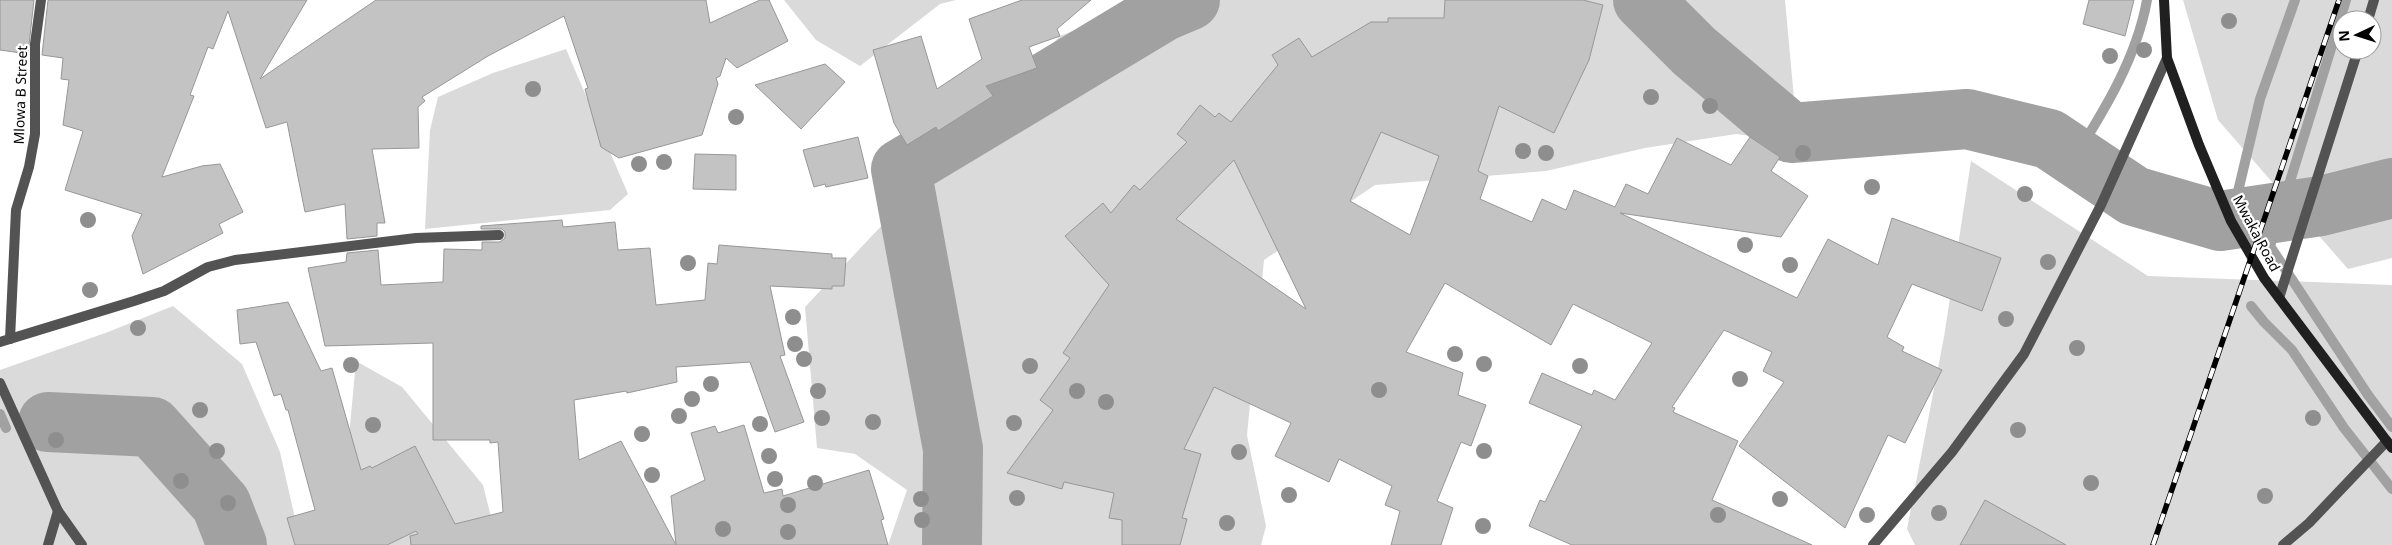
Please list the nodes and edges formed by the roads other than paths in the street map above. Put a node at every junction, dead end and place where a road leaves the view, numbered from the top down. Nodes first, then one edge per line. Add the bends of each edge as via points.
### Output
1 (41, 0) edge
2 (2164, 0) edge
3 (2167, 58) junction
4 (2355, 60) edge
5 (499, 235) dead end
6 (2279, 298) junction
7 (5, 340) edge
8 (0, 383) edge
9 (2389, 445) edge
10 (58, 511) junction
11 (48, 545) edge
12 (82, 545) edge
13 (1874, 545) edge
14 (2283, 545) edge

1 - 7 street, Mlowa B Street via 35,44 34,134 16,210
2 - 3 street, Mwaka Road
3 - 6 street, Mwaka Road via 2231,221
3 - 13 street via 2102,205 2024,354 1952,452
4 - 6 street
5 - 7 street via 416,238 235,260 208,267 164,291 141,299
6 - 9 street, Mwaka Road
8 - 10 street
9 - 14 street
10 - 11 street
10 - 12 street

